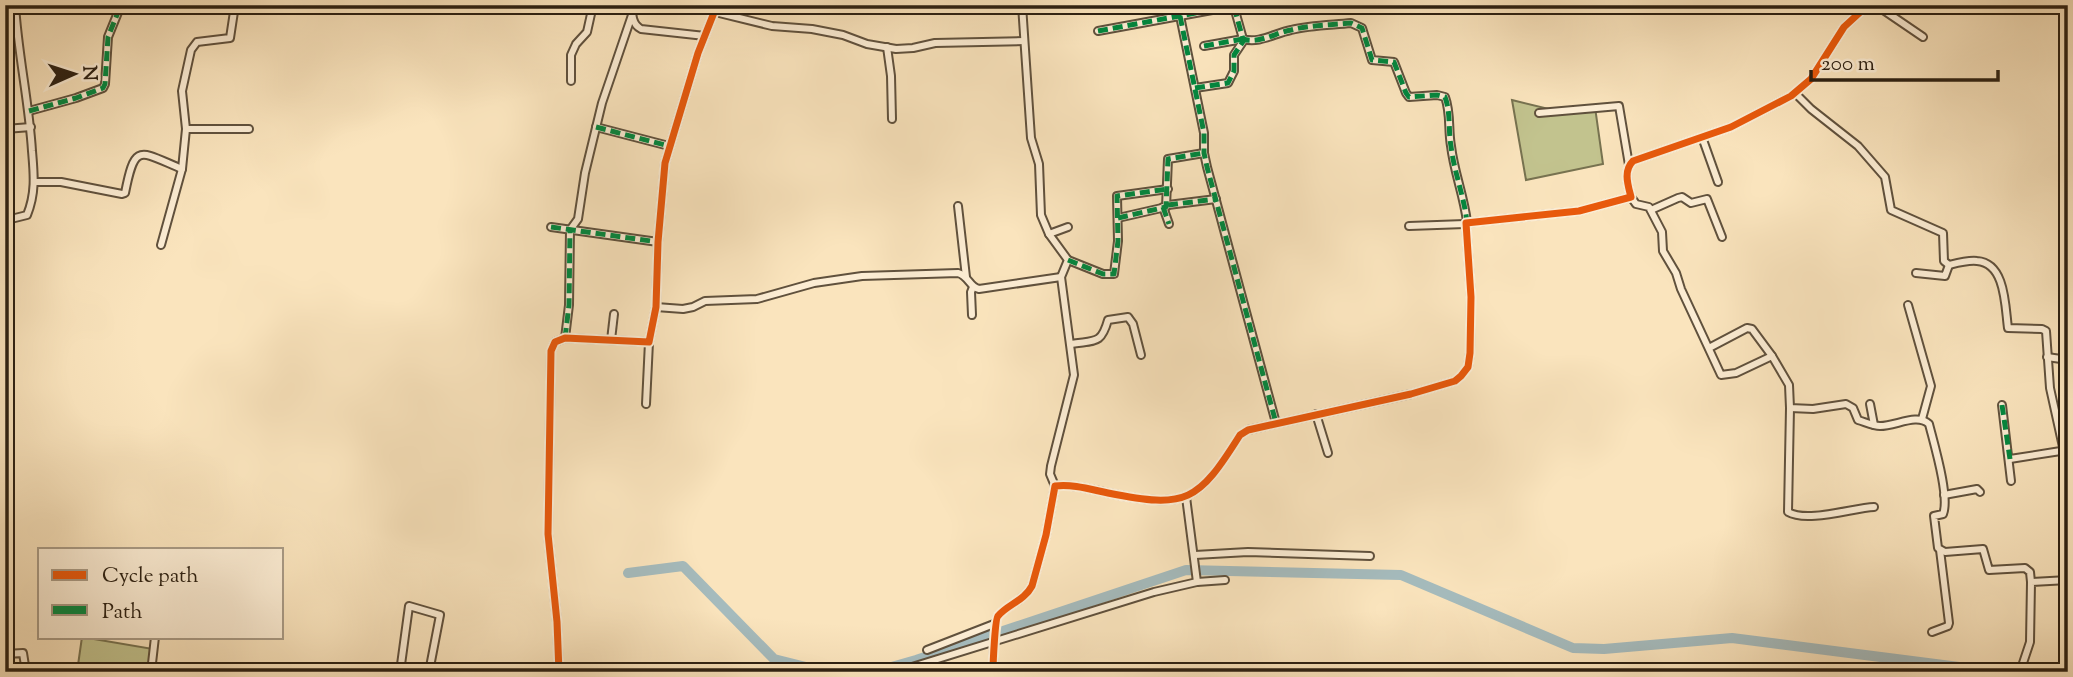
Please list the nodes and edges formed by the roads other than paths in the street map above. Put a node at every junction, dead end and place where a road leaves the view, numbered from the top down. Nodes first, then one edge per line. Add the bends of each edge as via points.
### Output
1 (15, 5) edge
2 (121, 5) edge
3 (235, 5) edge
4 (593, 5) edge
5 (632, 5) edge
6 (1868, 5) edge
7 (1876, 5) edge
8 (1022, 6) edge
9 (1234, 7) edge
10 (1223, 8) dead end
11 (716, 9) edge
12 (1058, 9) dead end
13 (632, 15) junction
14 (1180, 16) junction
15 (1098, 30) dead end
16 (705, 36) junction
17 (1923, 37) dead end
18 (1244, 40) junction
19 (1024, 41) junction
20 (1204, 46) dead end
21 (887, 47) junction
22 (571, 81) dead end
23 (1195, 88) junction
24 (1795, 93) junction
25 (29, 111) junction
26 (1539, 113) dead end
27 (891, 119) dead end
28 (31, 127) junction
29 (596, 127) junction
30 (248, 128) dead end
31 (186, 129) junction
32 (5, 130) edge
33 (1702, 136) junction
34 (669, 146) junction
35 (1204, 153) junction
36 (1629, 165) junction
37 (182, 169) junction
38 (1718, 182) dead end
39 (34, 183) junction
40 (1168, 190) junction
41 (1631, 197) junction
42 (1216, 199) junction
43 (958, 206) dead end
44 (1166, 206) junction
45 (1651, 210) junction
46 (1118, 218) junction
47 (1466, 223) junction
48 (1169, 224) dead end
49 (5, 226) edge
50 (1409, 226) dead end
51 (551, 227) dead end
52 (1068, 227) dead end
53 (570, 230) junction
54 (1049, 234) junction
55 (1722, 237) dead end
56 (657, 242) junction
57 (161, 245) dead end
58 (1068, 260) junction
59 (1949, 265) junction
60 (1916, 273) dead end
61 (967, 277) junction
62 (1062, 277) junction
63 (974, 288) junction
64 (1908, 305) dead end
65 (656, 307) junction
66 (614, 314) dead end
67 (972, 315) dead end
68 (565, 338) junction
69 (611, 340) junction
70 (649, 342) junction
71 (1071, 344) junction
72 (1709, 348) junction
73 (1141, 355) dead end
74 (1772, 356) junction
75 (2048, 357) junction
76 (2068, 360) edge
77 (646, 404) dead end
78 (1870, 404) dead end
79 (2002, 405) dead end
80 (1790, 408) junction
81 (1316, 414) junction
82 (1922, 419) junction
83 (1276, 423) junction
84 (1874, 425) junction
85 (2067, 450) edge
86 (1328, 453) dead end
87 (2010, 460) junction
88 (2011, 481) dead end
89 (1055, 486) junction
90 (1980, 492) dead end
91 (1944, 495) junction
92 (1186, 497) junction
93 (1874, 507) dead end
94 (1940, 550) junction
95 (1195, 555) junction
96 (1370, 556) dead end
97 (1197, 580) junction
98 (1225, 580) dead end
99 (2068, 580) edge
100 (2031, 582) junction
101 (994, 625) junction
102 (1932, 632) dead end
103 (155, 638) edge
104 (996, 638) junction
105 (927, 650) dead end
106 (5, 654) edge
107 (2021, 669) edge
108 (899, 671) edge
109 (26, 672) edge
110 (151, 672) edge
111 (400, 672) edge
112 (429, 672) edge
113 (559, 672) edge
114 (993, 672) edge

1 - 25 street
2 - 25 street via 108,37 103,88
3 - 31 street via 230,38 193,45 182,91
4 - 22 street via 587,32 571,55
5 - 13 street
6 - 24 street via 1844,27 1811,79
7 - 17 street
8 - 12 street
8 - 19 street
9 - 18 street
10 - 14 street
11 - 16 street
11 - 21 street via 772,26 813,29
13 - 16 street via 640,29
13 - 29 street
14 - 15 street
14 - 23 street
16 - 34 street
18 - 20 street
18 - 23 street via 1234,55 1228,83
18 - 47 street via 1291,29 1351,23 1362,28 1372,60 1394,62 1409,97 1445,97
19 - 21 street
19 - 54 street via 1031,138 1039,164 1041,215
21 - 27 street
23 - 35 street
24 - 33 street via 1731,127
24 - 59 street via 1858,146 1885,177 1891,210 1943,233 1942,258
25 - 28 street
26 - 36 street via 1619,106
28 - 32 street
28 - 39 street
29 - 34 street
29 - 53 street via 578,219
30 - 31 street
31 - 37 street
33 - 36 street via 1638,157
33 - 38 street
34 - 56 street
35 - 40 street via 1168,159
35 - 42 street
36 - 41 street via 1626,174
37 - 39 street via 141,155 131,164 122,194 61,182
37 - 57 street
39 - 49 street via 27,215 11,219
40 - 44 street
40 - 46 street via 1117,196
41 - 45 street
41 - 47 street via 1579,211
42 - 44 street
42 - 83 street
43 - 61 street
44 - 46 street
44 - 48 street
45 - 55 street via 1682,197 1691,203 1707,199
45 - 72 street via 1662,232 1663,251
46 - 58 street via 1114,274
47 - 50 street
47 - 81 street via 1471,347 1465,372 1455,382
51 - 53 street
52 - 54 street
53 - 56 street
53 - 68 street
54 - 58 street
56 - 65 street
58 - 62 street
59 - 60 street via 1945,276
59 - 75 street via 1977,261 1995,269 2008,328 2045,329
61 - 63 street
61 - 65 street via 958,273 862,276 757,299 705,301 683,309
62 - 63 street
62 - 71 street
63 - 67 street
64 - 82 street via 1931,386
65 - 70 street
66 - 69 street
68 - 69 street
68 - 113 street via 555,342 551,351 548,424 548,534
69 - 70 street
70 - 77 street
71 - 73 street via 1098,339 1108,320 1128,317
71 - 89 street via 1074,375 1051,466
72 - 74 street via 1752,328
72 - 74 street via 1725,376
74 - 80 street via 1789,385
75 - 76 street
75 - 85 street via 2055,416
78 - 84 street
79 - 87 street
80 - 84 street via 1846,404 1858,419
80 - 93 street via 1788,512 1841,513
81 - 83 street
81 - 86 street
82 - 84 street
82 - 91 street via 1929,424
83 - 92 street via 1243,432 1217,471
85 - 87 street
87 - 88 street
89 - 92 street via 1160,500
89 - 101 street via 1032,586
90 - 91 street
91 - 94 street via 1945,511 1934,516
92 - 95 street
94 - 100 street via 1983,549 1989,570 2025,568
94 - 102 street via 1949,623
95 - 96 street
95 - 97 street
97 - 98 street
97 - 104 street
99 - 100 street
100 - 107 street via 2030,642
101 - 104 street
101 - 105 street
103 - 110 street
104 - 108 street
104 - 114 street
106 - 109 street via 23,653
111 - 112 street via 409,606 440,615

